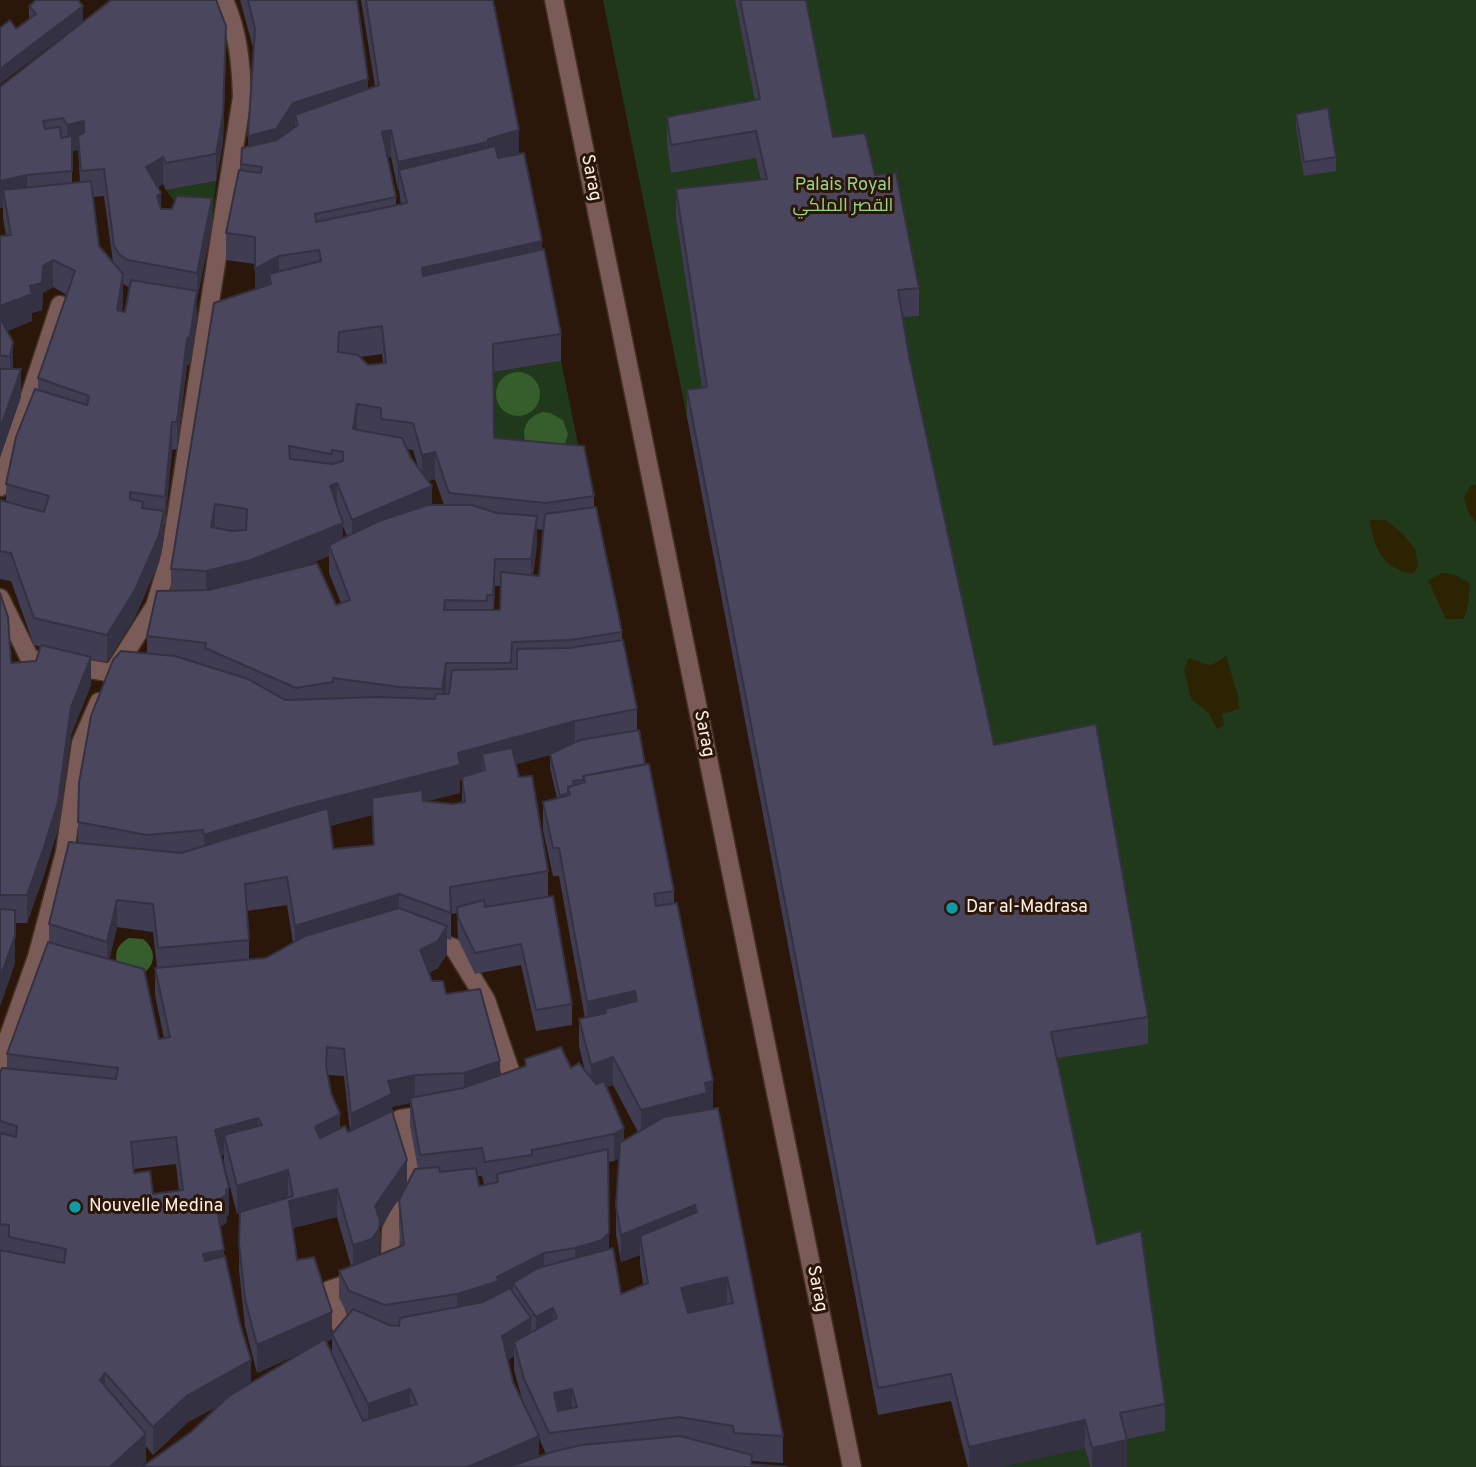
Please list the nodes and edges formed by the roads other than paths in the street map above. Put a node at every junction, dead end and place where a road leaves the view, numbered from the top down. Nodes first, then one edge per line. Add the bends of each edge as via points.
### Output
1 (224, 0) edge
2 (554, 0) edge
3 (60, 305) edge
4 (0, 487) edge
5 (0, 598) edge
6 (143, 670) edge
7 (112, 673) junction
8 (409, 932) edge
9 (0, 1061) edge
10 (501, 1096) edge
11 (452, 1110) edge
12 (342, 1329) edge
13 (852, 1467) edge

1 - 7 street via 241,59 242,97 170,556 155,606
2 - 13 street, Sarag
3 - 4 street
5 - 7 street via 30,659
6 - 7 street
7 - 9 street via 81,743 43,959
8 - 10 street via 454,948 485,1000 516,1088
11 - 12 street via 400,1119 414,1188 391,1230 390,1257 377,1275 329,1290

